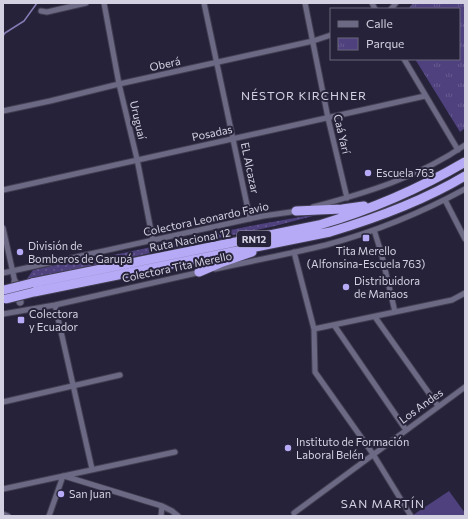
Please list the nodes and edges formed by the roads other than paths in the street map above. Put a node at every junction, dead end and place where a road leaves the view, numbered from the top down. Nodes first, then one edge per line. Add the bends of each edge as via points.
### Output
1 (86, 3) edge
2 (104, 3) edge
3 (204, 3) edge
4 (305, 3) edge
5 (41, 11) dead end
6 (330, 35) edge
7 (313, 41) junction
8 (405, 60) edge
9 (217, 62) junction
10 (119, 84) junction
11 (426, 96) junction
12 (3, 111) edge
13 (328, 118) junction
14 (234, 138) junction
15 (465, 145) edge
16 (458, 150) junction
17 (137, 159) junction
18 (465, 162) edge
19 (465, 176) edge
20 (465, 189) edge
21 (3, 190) edge
22 (347, 198) junction
23 (445, 200) junction
24 (381, 203) junction
25 (296, 211) junction
26 (250, 219) junction
27 (3, 228) edge
28 (374, 230) junction
29 (292, 239) junction
30 (465, 239) edge
31 (154, 241) junction
32 (294, 252) junction
33 (12, 271) junction
34 (199, 272) junction
35 (3, 273) edge
36 (15, 282) joint
37 (33, 288) junction
38 (465, 293) edge
39 (4, 295) edge
40 (20, 302) joint
41 (55, 305) junction
42 (22, 311) junction
43 (395, 312) junction
44 (3, 314) edge
45 (375, 317) junction
46 (334, 325) junction
47 (314, 329) junction
48 (120, 375) dead end
49 (74, 386) junction
50 (465, 386) edge
51 (3, 402) edge
52 (438, 406) junction
53 (406, 430) junction
54 (174, 452) dead end
55 (372, 454) junction
56 (92, 469) junction
57 (63, 476) junction
58 (3, 489) edge
59 (162, 506) junction
60 (294, 513) dead end
61 (3, 514) edge
62 (410, 514) edge
63 (8, 516) edge
64 (49, 516) edge
65 (161, 516) edge
66 (178, 516) edge
67 (403, 516) edge

1 - 5 street via 47,12
2 - 10 street, Uruguaí
3 - 9 street, EL Alcazar
4 - 7 street, Caá Yarí
6 - 7 street, Oberá
7 - 9 street, Oberá
7 - 13 street, Caá Yarí
8 - 11 street
9 - 10 street, Oberá
9 - 14 street, EL Alcazar
10 - 12 street, Oberá
10 - 17 street, Uruguaí
11 - 13 street, Posadas
11 - 16 street
13 - 14 street, Posadas
13 - 22 street, Caá Yarí
14 - 17 street, Posadas
14 - 26 street, EL Alcazar
15 - 16 street
16 - 22 street via 392,184
17 - 21 street, Posadas
17 - 31 street, Uruguaí
18 - 24 highway, Ruta Nacional 12 / RN12 via 437,178
19 - 29 highway, Ruta Nacional 12 / RN12 via 415,202 381,215 330,232
20 - 23 street, Colectora Tita Merello
22 - 25 street, Colectora Leonardo Favio
23 - 28 street, Colectora Tita Merello
23 - 30 street
24 - 25 highway via 342,209
24 - 37 highway, Ruta Nacional 12 / RN12 via 319,225
25 - 26 street, Colectora Leonardo Favio
26 - 31 street, Colectora Leonardo Favio
27 - 33 street
28 - 32 street, Colectora Tita Merello
28 - 43 street
29 - 34 highway
29 - 37 highway, Ruta Nacional 12 / RN12
31 - 33 street, Colectora Leonardo Favio
32 - 34 street, Colectora Tita Merello
32 - 47 street
33 - 35 street, Colectora Leonardo Favio
33 - 36 street
34 - 41 street, Colectora Tita Merello
36 - 40 street
37 - 39 highway, Ruta Nacional 12 / RN12, bridge
38 - 43 street via 452,300
40 - 42 street
41 - 42 street, Colectora Tita Merello
41 - 49 street
42 - 44 street, Colectora Tita Merello
43 - 45 street
45 - 46 street
45 - 52 street
46 - 47 street
46 - 53 street
47 - 55 street via 315,372
48 - 49 street
49 - 51 street
49 - 56 street
50 - 52 street, Los Andes
52 - 53 street, Los Andes
53 - 55 street, Los Andes
54 - 56 street
55 - 60 street, Los Andes
55 - 62 street
56 - 57 street
57 - 58 street
57 - 59 street
57 - 64 street
59 - 65 street
59 - 66 street
61 - 63 street
62 - 67 street

